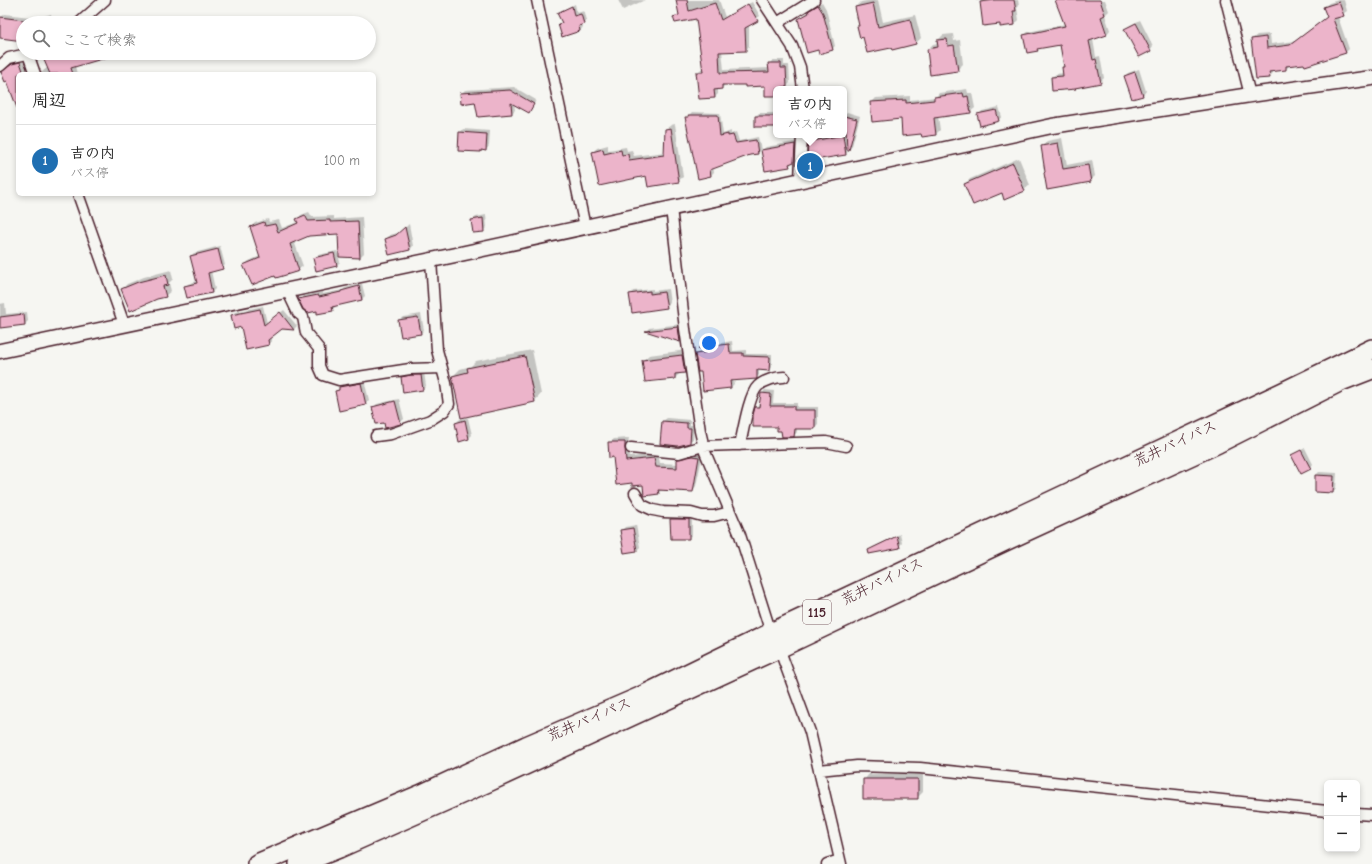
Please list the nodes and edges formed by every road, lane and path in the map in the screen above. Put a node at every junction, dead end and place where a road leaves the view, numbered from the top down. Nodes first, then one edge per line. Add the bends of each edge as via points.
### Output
1 (105, 0) edge
2 (537, 0) edge
3 (762, 0) edge
4 (814, 0) edge
5 (1226, 0) edge
6 (87, 16) edge
7 (777, 23) junction
8 (16, 57) edge
9 (31, 60) edge
10 (0, 66) edge
11 (34, 72) edge
12 (1372, 78) edge
13 (803, 86) edge
14 (1250, 95) junction
15 (802, 138) edge
16 (800, 180) junction
17 (79, 196) edge
18 (671, 208) junction
19 (585, 227) junction
20 (431, 260) junction
21 (287, 290) junction
22 (124, 324) junction
23 (1372, 349) edge
24 (0, 351) edge
25 (442, 368) junction
26 (1372, 369) edge
27 (784, 377) dead end
28 (376, 436) dead end
29 (740, 445) junction
30 (703, 446) junction
31 (846, 446) dead end
32 (631, 448) dead end
33 (635, 493) dead end
34 (730, 512) junction
35 (775, 640) junction
36 (819, 770) junction
37 (1324, 811) edge
38 (1360, 814) edge
39 (1372, 815) edge
40 (841, 862) edge
41 (257, 864) edge
42 (299, 864) edge
43 (827, 864) edge

1 - 6 street
2 - 19 street
3 - 7 street
4 - 7 street
5 - 14 street
7 - 13 street via 792,46 800,67
8 - 10 street via 9,58
9 - 11 street
12 - 14 street
14 - 16 street via 1052,126
15 - 16 street
16 - 18 street
17 - 22 street
18 - 19 street
18 - 30 street via 685,329
19 - 20 street
20 - 21 street
20 - 25 street via 437,350
21 - 22 street
21 - 25 street via 298,313 303,317 306,333 319,349 319,366 323,375 339,380 410,369
22 - 24 street
23 - 35 highway, 荒井バイパス / 115
25 - 28 street via 449,404 444,411 430,420 391,434
26 - 35 highway, 荒井バイパス / 115 via 1341,381 1218,443 1006,540
27 - 29 street via 777,377 758,387 752,396
29 - 30 street
29 - 31 street via 826,442
30 - 32 street via 679,453
30 - 34 street
33 - 34 street via 642,505 663,512 714,516
34 - 35 street
35 - 36 street via 810,732
35 - 41 highway, 荒井バイパス / 115
35 - 42 highway, 荒井バイパス / 115 via 488,782
36 - 37 street via 857,766 920,768
36 - 40 street
38 - 39 street
40 - 43 street

